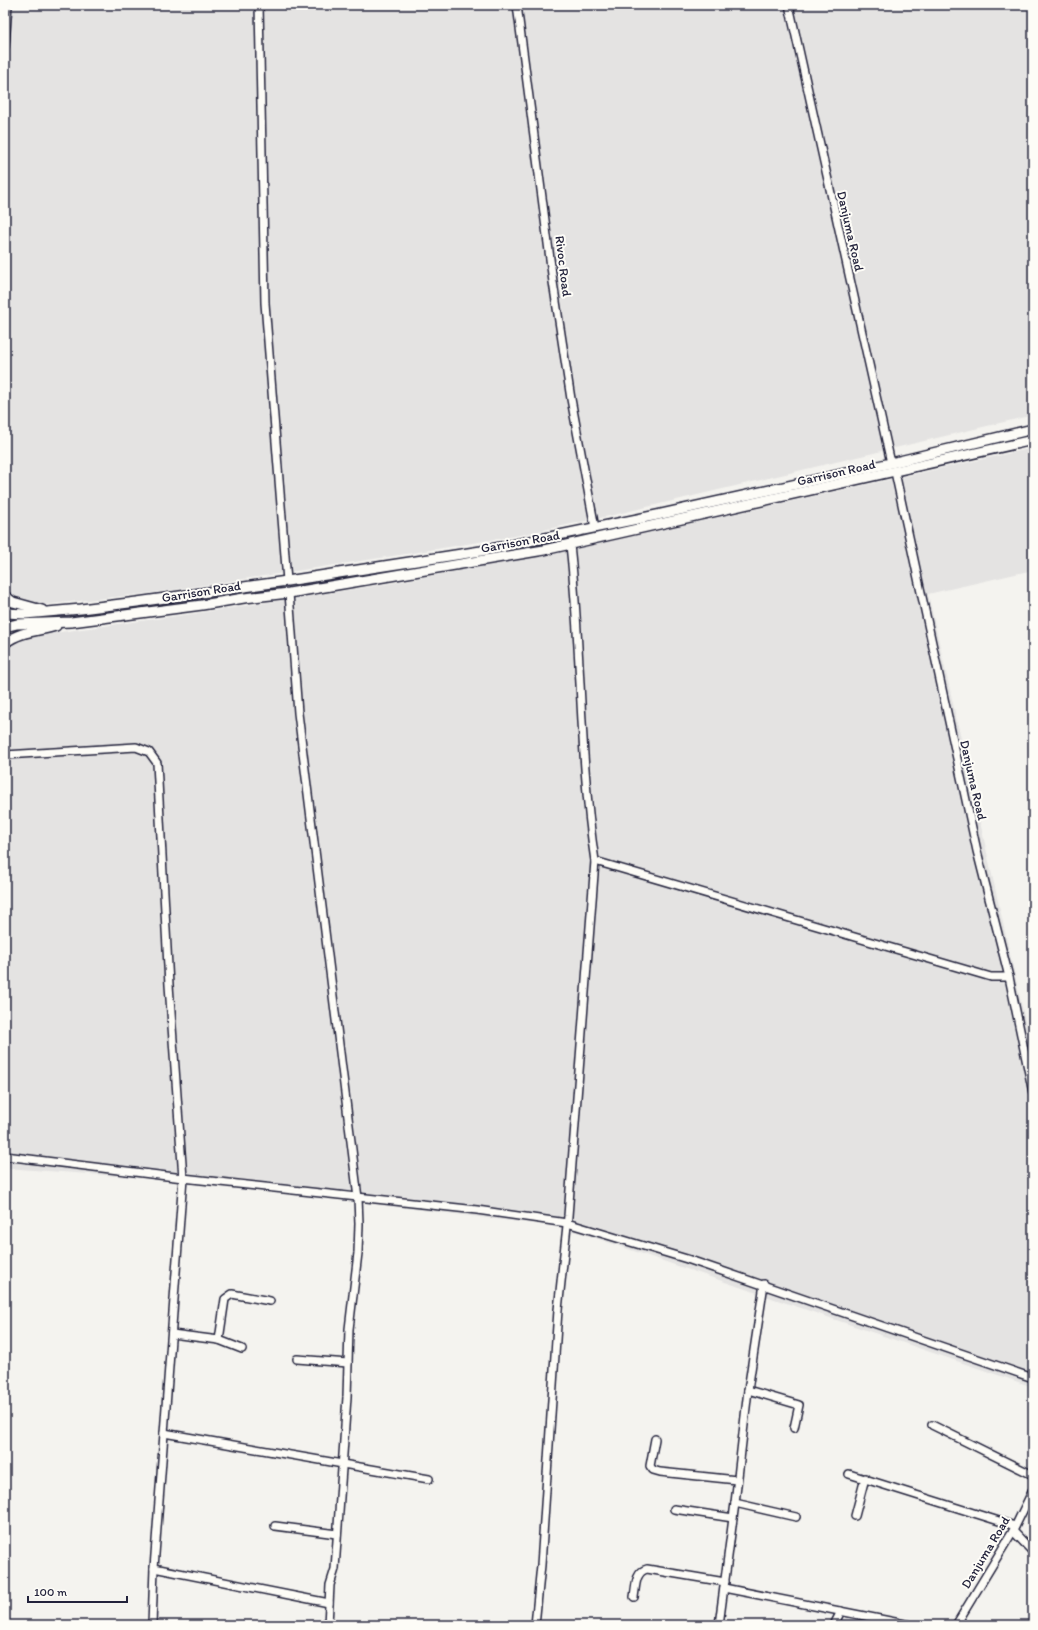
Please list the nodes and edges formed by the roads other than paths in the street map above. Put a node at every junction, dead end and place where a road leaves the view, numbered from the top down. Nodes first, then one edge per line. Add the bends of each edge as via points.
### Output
1 (8, 5) edge
2 (259, 5) edge
3 (517, 5) edge
4 (789, 5) edge
5 (5, 46) edge
6 (1033, 429) edge
7 (1033, 440) edge
8 (891, 463) junction
9 (895, 472) junction
10 (595, 528) junction
11 (570, 545) junction
12 (287, 581) junction
13 (289, 593) junction
14 (5, 596) edge
15 (57, 611) junction
16 (5, 612) edge
17 (71, 622) junction
18 (5, 627) edge
19 (5, 643) edge
20 (5, 755) edge
21 (595, 861) junction
22 (1009, 977) junction
23 (1033, 1093) edge
24 (5, 1156) edge
25 (183, 1178) junction
26 (358, 1198) junction
27 (567, 1223) junction
28 (764, 1284) junction
29 (270, 1301) dead end
30 (172, 1334) junction
31 (219, 1340) junction
32 (242, 1349) dead end
33 (297, 1359) dead end
34 (348, 1364) junction
35 (1033, 1378) edge
36 (748, 1390) junction
37 (932, 1425) dead end
38 (794, 1428) dead end
39 (164, 1432) junction
40 (655, 1439) dead end
41 (342, 1464) junction
42 (849, 1474) dead end
43 (1033, 1475) edge
44 (865, 1478) junction
45 (429, 1479) dead end
46 (737, 1480) junction
47 (1033, 1490) edge
48 (735, 1503) junction
49 (674, 1509) dead end
50 (855, 1516) dead end
51 (796, 1517) dead end
52 (733, 1518) junction
53 (275, 1526) dead end
54 (1014, 1529) junction
55 (337, 1534) junction
56 (1033, 1554) edge
57 (154, 1568) junction
58 (724, 1585) junction
59 (634, 1597) dead end
60 (329, 1603) junction
61 (841, 1611) junction
62 (152, 1625) edge
63 (328, 1625) edge
64 (535, 1625) edge
65 (719, 1625) edge
66 (834, 1625) edge
67 (910, 1625) edge
68 (956, 1625) edge

1 - 5 street
2 - 12 street via 265,303
3 - 10 street, Rivoc Road via 553,282
4 - 8 street, Danjuma Road
6 - 8 main road, Garrison Road
7 - 9 main road, Garrison Road
8 - 10 main road, Garrison Road
9 - 11 main road, Garrison Road
9 - 22 street, Danjuma Road via 977,851
10 - 12 main road, Garrison Road via 481,551
11 - 13 main road, Garrison Road
11 - 21 street via 582,728
12 - 15 main road, Garrison Road
13 - 17 main road, Garrison Road
13 - 26 street via 298,713
14 - 15 main road via 26,606
15 - 16 main road, Garrison Road via 25,614
17 - 18 main road, Garrison Road via 17,624
17 - 19 main road via 22,634
20 - 25 street via 136,747 149,752 157,763
21 - 22 street via 991,976
21 - 27 street
22 - 23 street, Danjuma Road
24 - 25 street
25 - 26 street
25 - 30 street
26 - 27 street via 477,1210
26 - 34 street via 358,1253
27 - 28 street
27 - 64 street via 558,1310
28 - 35 street
28 - 36 street
29 - 31 street via 232,1294 227,1296
30 - 31 street
30 - 39 street
31 - 32 street
33 - 34 street
34 - 41 street
36 - 38 street via 799,1405
36 - 46 street
37 - 43 street
39 - 41 street
39 - 57 street
40 - 46 street via 650,1466 653,1470
41 - 45 street
41 - 55 street
42 - 44 street
44 - 50 street
44 - 54 street
46 - 48 street
47 - 54 street, Danjuma Road
48 - 51 street
48 - 52 street
49 - 52 street
52 - 58 street
53 - 55 street
54 - 56 street
54 - 68 street, Danjuma Road
55 - 60 street via 335,1569 330,1585
57 - 60 street
57 - 62 street
58 - 59 street via 642,1570 638,1574
58 - 61 street
58 - 65 street
60 - 63 street
61 - 66 street
61 - 67 street

